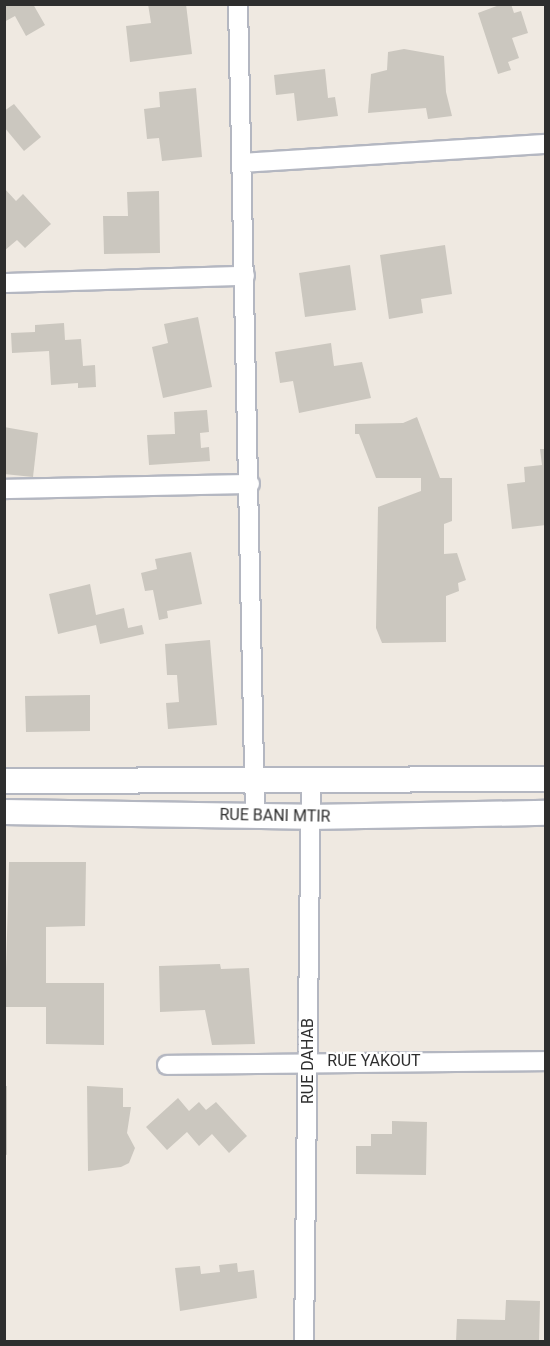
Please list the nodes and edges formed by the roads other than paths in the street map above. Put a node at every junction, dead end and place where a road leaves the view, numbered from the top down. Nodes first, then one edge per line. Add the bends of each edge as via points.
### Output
1 (238, 4) edge
2 (546, 144) edge
3 (242, 163) junction
4 (245, 276) junction
5 (4, 284) edge
6 (250, 484) junction
7 (4, 489) edge
8 (255, 779) junction
9 (546, 779) edge
10 (4, 781) edge
11 (311, 781) junction
12 (4, 812) edge
13 (546, 813) edge
14 (255, 816) junction
15 (309, 817) junction
16 (546, 1061) edge
17 (308, 1062) junction
18 (167, 1065) dead end
19 (304, 1341) edge

1 - 3 street
2 - 3 street
3 - 4 street
4 - 5 street
4 - 6 street
6 - 7 street
6 - 8 street
8 - 10 street
8 - 11 street
8 - 14 street
9 - 11 street
11 - 15 street, RUE DAHAB
12 - 14 street, RUE BANI MTIR
13 - 15 street, RUE BANI MTIR
14 - 15 street, RUE BANI MTIR
15 - 17 street, RUE DAHAB
16 - 17 street, RUE YAKOUT
17 - 18 street, RUE YAKOUT
17 - 19 street, RUE DAHAB

